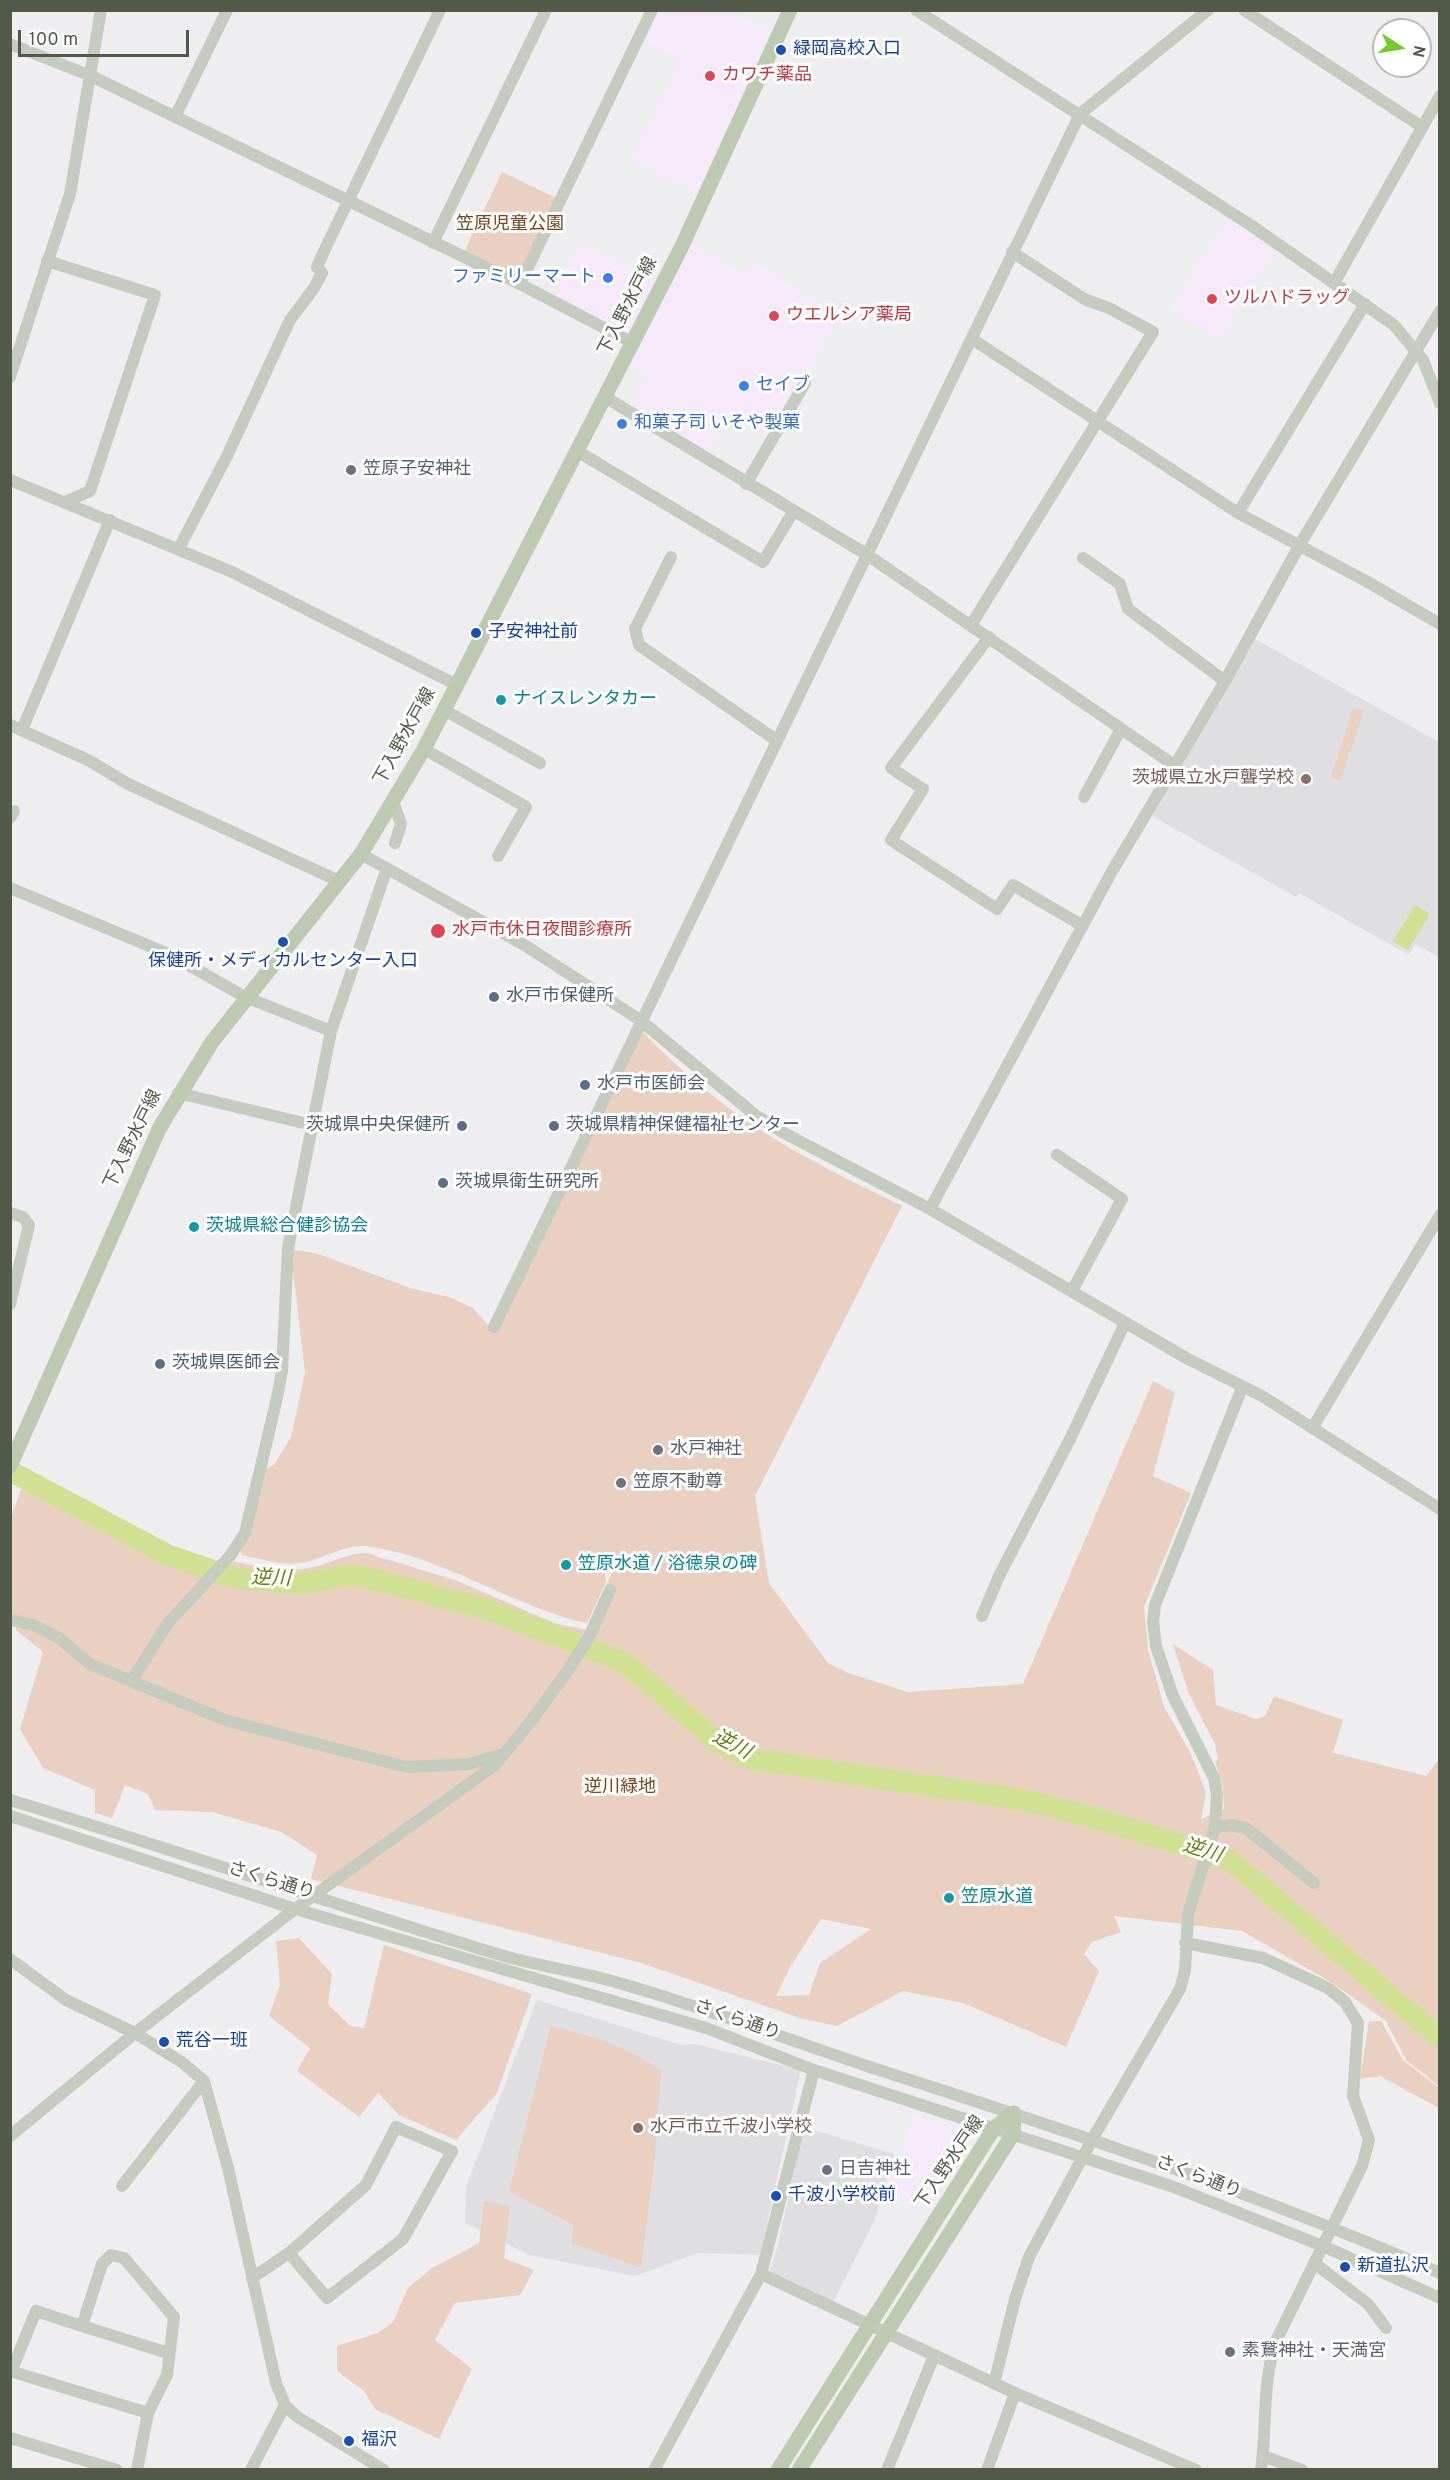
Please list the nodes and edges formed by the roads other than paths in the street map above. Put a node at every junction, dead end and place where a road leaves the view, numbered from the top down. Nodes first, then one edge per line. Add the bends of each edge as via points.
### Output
1 (101, 10) edge
2 (227, 10) edge
3 (440, 10) edge
4 (546, 10) edge
5 (652, 10) edge
6 (790, 10) edge
7 (916, 10) edge
8 (1208, 10) edge
9 (1244, 10) edge
10 (10, 44) edge
11 (91, 76) junction
12 (1440, 96) edge
13 (1080, 114) junction
14 (175, 117) junction
15 (1422, 127) junction
16 (348, 202) junction
17 (433, 243) junction
18 (1012, 252) junction
19 (47, 261) junction
20 (1334, 283) junction
21 (520, 284) junction
22 (1365, 304) junction
23 (1440, 311) edge
24 (972, 339) junction
25 (633, 343) junction
26 (15, 346) edge
27 (1416, 348) junction
28 (10, 377) edge
29 (805, 383) dead end
30 (605, 397) junction
31 (1440, 403) edge
32 (1095, 421) junction
33 (578, 451) junction
34 (10, 480) edge
35 (746, 484) junction
36 (65, 502) junction
37 (793, 512) junction
38 (1238, 513) junction
39 (110, 520) junction
40 (1299, 546) junction
41 (179, 548) junction
42 (866, 554) junction
43 (671, 557) dead end
44 (1083, 558) dead end
45 (971, 624) junction
46 (1440, 624) edge
47 (988, 637) junction
48 (1225, 681) junction
49 (457, 685) junction
50 (444, 710) junction
51 (16, 728) edge
52 (1121, 729) junction
53 (776, 740) junction
54 (424, 749) junction
55 (540, 763) dead end
56 (1174, 765) junction
57 (1084, 797) dead end
58 (393, 801) junction
59 (395, 843) dead end
60 (361, 854) junction
61 (498, 856) dead end
62 (387, 868) junction
63 (339, 881) junction
64 (10, 888) edge
65 (1083, 926) junction
66 (245, 997) junction
67 (640, 1020) junction
68 (331, 1031) junction
69 (178, 1093) junction
70 (312, 1125) junction
71 (1056, 1155) dead end
72 (930, 1209) junction
73 (10, 1213) edge
74 (1440, 1215) edge
75 (14, 1272) edge
76 (1072, 1291) junction
77 (10, 1304) edge
78 (1125, 1323) junction
79 (494, 1327) dead end
80 (1242, 1388) junction
81 (1313, 1427) junction
82 (12, 1461) edge
83 (1440, 1509) edge
84 (610, 1590) dead end
85 (982, 1616) dead end
86 (10, 1620) edge
87 (132, 1680) junction
88 (500, 1755) junction
89 (10, 1800) edge
90 (10, 1816) edge
91 (1213, 1832) junction
92 (1314, 1883) dead end
93 (314, 1896) junction
94 (296, 1909) junction
95 (1185, 1942) junction
96 (10, 1959) edge
97 (135, 2033) junction
98 (814, 2070) junction
99 (204, 2081) junction
100 (1014, 2113) junction
101 (994, 2128) junction
102 (1013, 2134) junction
103 (10, 2136) edge
104 (1093, 2138) junction
105 (1084, 2156) junction
106 (122, 2186) dead end
107 (1333, 2226) junction
108 (1323, 2246) junction
109 (289, 2253) junction
110 (1314, 2263) junction
111 (1440, 2273) edge
112 (761, 2274) junction
113 (252, 2278) junction
114 (1440, 2298) edge
115 (871, 2324) junction
116 (81, 2326) junction
117 (1386, 2328) dead end
118 (886, 2333) junction
119 (168, 2353) junction
120 (934, 2356) junction
121 (11, 2371) edge
122 (994, 2384) junction
123 (1015, 2393) junction
124 (285, 2405) junction
125 (148, 2413) junction
126 (10, 2438) edge
127 (1263, 2456) junction
128 (117, 2469) edge
129 (137, 2469) edge
130 (251, 2469) edge
131 (384, 2469) edge
132 (654, 2469) edge
133 (778, 2469) edge
134 (799, 2469) edge
135 (887, 2469) edge
136 (987, 2469) edge
137 (1196, 2469) edge
138 (1261, 2469) edge
139 (1302, 2469) edge

1 - 11 street
2 - 14 street
3 - 16 street
4 - 17 street
5 - 21 street
6 - 25 main road, 下入野水戸線
7 - 13 street
8 - 13 street
9 - 15 street
10 - 11 street
11 - 14 street
11 - 19 street via 70,194
12 - 15 street
13 - 18 street
13 - 20 street
14 - 16 street
15 - 20 street
16 - 17 street
16 - 41 street via 317,267 322,273 290,320
17 - 21 street
18 - 24 street
18 - 32 street via 1086,300 1152,332
19 - 26 street
19 - 36 street via 155,295 90,491
20 - 22 street
21 - 25 street
22 - 27 street via 1394,325
22 - 38 street
23 - 27 street
24 - 32 street
24 - 42 street
25 - 30 main road, 下入野水戸線
26 - 28 street
27 - 31 street
27 - 40 street
29 - 35 street
30 - 33 main road, 下入野水戸線
30 - 35 street
32 - 38 street
32 - 45 street
33 - 37 street via 763,561
33 - 49 main road, 下入野水戸線
34 - 36 street
35 - 37 street
36 - 39 street
37 - 42 street
38 - 40 street
39 - 41 street
39 - 51 street
40 - 46 street
40 - 48 street
41 - 49 street
42 - 45 street
42 - 53 street
43 - 53 street via 635,629 639,645
44 - 48 street via 1120,584 1128,609
45 - 47 street
47 - 52 street
47 - 65 street via 891,768 923,789 891,840 997,909 1013,885
48 - 56 street
49 - 50 main road, 下入野水戸線
50 - 54 main road, 下入野水戸線
50 - 55 street
51 - 63 street
52 - 56 street
52 - 57 street
53 - 67 street
54 - 58 main road, 下入野水戸線
54 - 61 street via 526,807
56 - 65 street
58 - 59 street via 401,824
58 - 60 main road, 下入野水戸線
60 - 62 street
60 - 63 main road, 下入野水戸線
62 - 67 street via 526,946
62 - 68 street
63 - 66 main road, 下入野水戸線
64 - 66 street via 171,954
65 - 72 street
66 - 68 street
66 - 69 main road, 下入野水戸線
67 - 72 street via 784,1134
67 - 79 street
68 - 70 street
69 - 70 street
69 - 82 main road, 下入野水戸線 via 142,1162
70 - 87 street via 288,1248 282,1371 245,1533 168,1623
71 - 76 street via 1122,1199
72 - 76 street
73 - 75 street via 23,1217 29,1225
74 - 81 street
75 - 77 street
76 - 78 street
78 - 80 street
78 - 85 street
80 - 81 street
80 - 91 street via 1155,1605 1153,1622 1156,1646 1173,1696 1214,1778 1217,1794
81 - 83 street
84 - 88 street via 574,1661 514,1743
86 - 87 street via 48,1632 90,1664
87 - 88 street via 225,1720 406,1767 470,1764
88 - 93 street via 495,1765
89 - 93 street, さくら通り
90 - 94 street, さくら通り
91 - 92 street via 1231,1825 1246,1828
91 - 95 street via 1188,1914
93 - 94 street
93 - 100 street, さくら通り via 499,1955 618,1983
94 - 97 street
94 - 98 street, さくら通り via 706,2028
95 - 104 street via 1185,1970 1173,2004
95 - 107 street via 1263,1958 1328,1988 1345,2002 1358,2023 1353,2096 1369,2140 1362,2166
96 - 97 street via 66,2000
97 - 99 street
97 - 103 street
98 - 101 street, さくら通り
98 - 112 street
99 - 106 street
99 - 113 street
100 - 101 main road, 下入野水戸線
100 - 102 main road, 下入野水戸線
100 - 104 street, さくら通り
101 - 102 street, さくら通り
101 - 115 main road, 下入野水戸線
102 - 105 street, さくら通り
102 - 118 main road, 下入野水戸線
104 - 105 street
104 - 107 street, さくら通り
105 - 108 street, さくら通り
105 - 122 street via 1029,2257
107 - 108 street
107 - 111 street, さくら通り
108 - 110 street
108 - 114 street, さくら通り
109 - 109 street via 366,2185 396,2127 452,2151 403,2239 327,2298
109 - 113 street
110 - 117 street via 1368,2304
110 - 127 street via 1270,2359
112 - 115 street
112 - 132 street
113 - 124 street via 271,2364
115 - 118 street
115 - 133 main road, 下入野水戸線
116 - 119 street
116 - 119 street via 102,2264 111,2255 124,2258 174,2317
116 - 121 street via 36,2311
118 - 120 street
118 - 134 main road, 下入野水戸線
119 - 125 street via 167,2375
120 - 122 street
120 - 135 street
121 - 125 street
122 - 123 street
123 - 136 street
123 - 137 street
124 - 130 street
124 - 131 street via 296,2416
125 - 129 street
126 - 128 street
127 - 138 street
127 - 139 street

